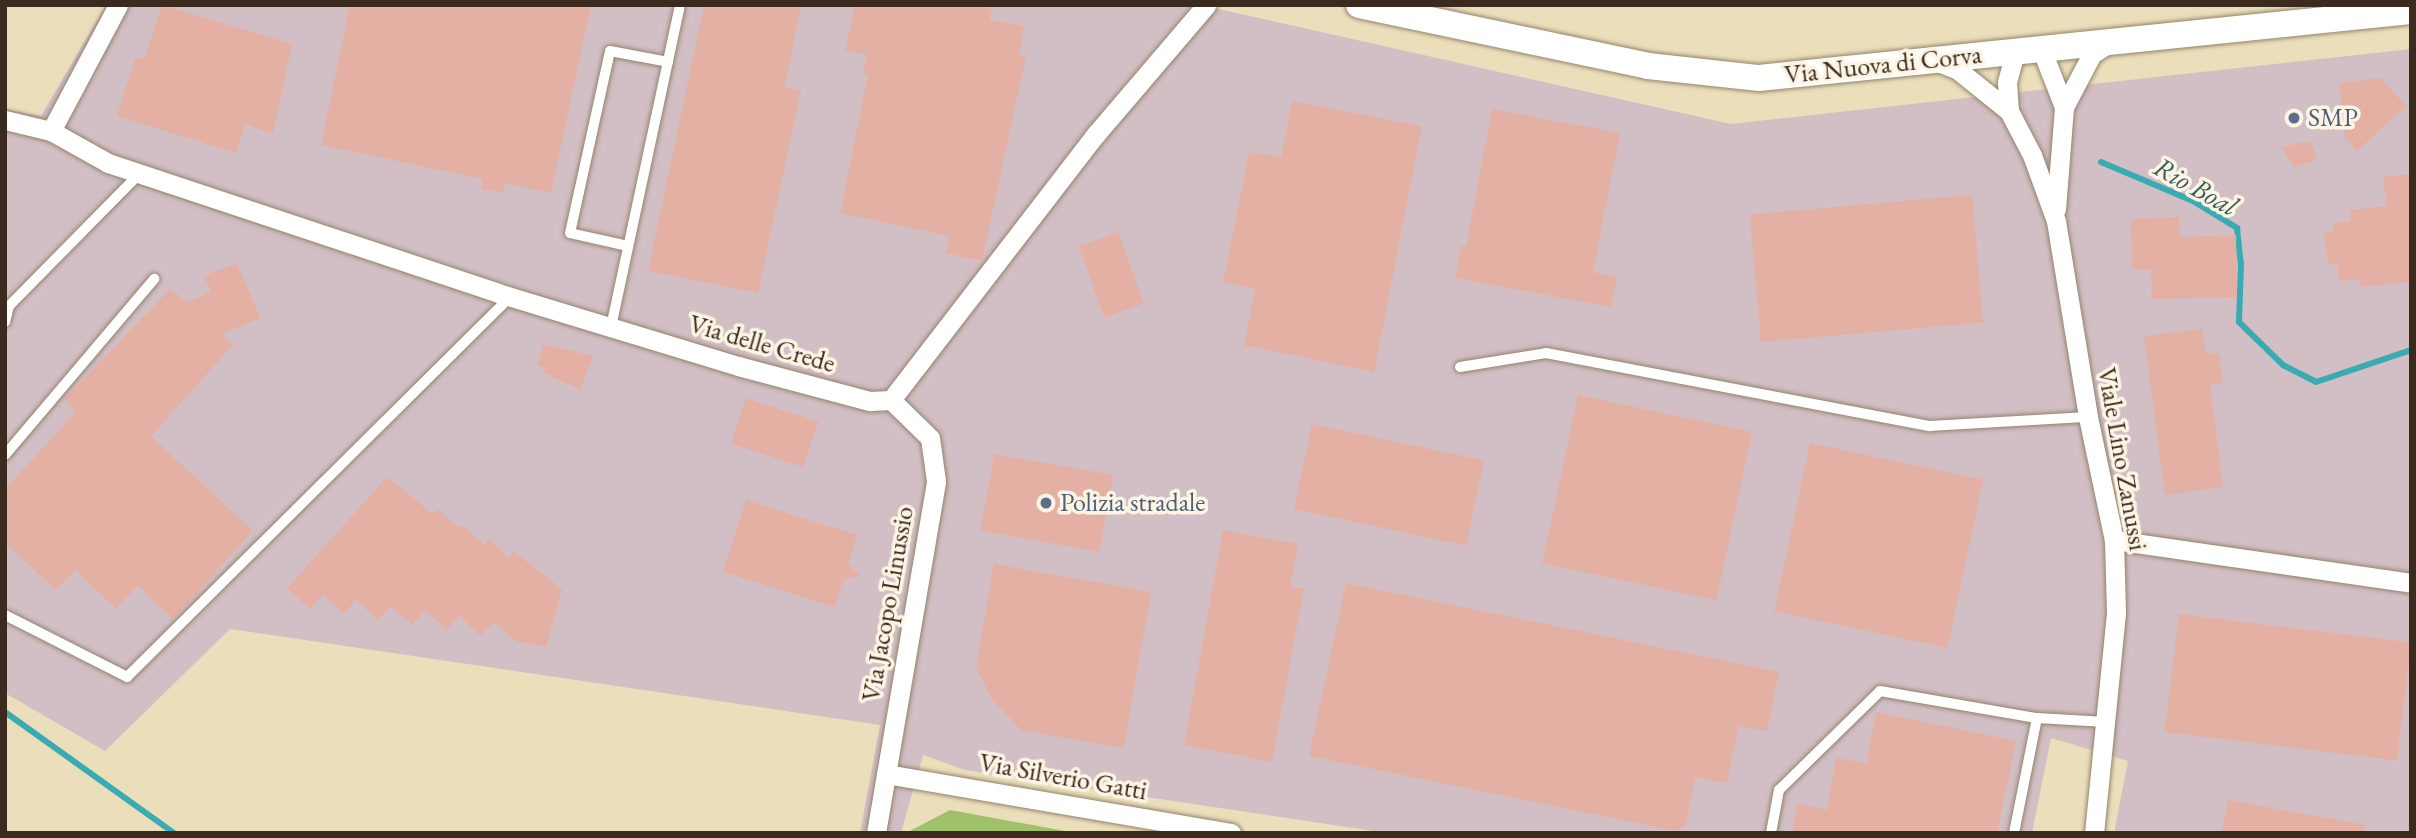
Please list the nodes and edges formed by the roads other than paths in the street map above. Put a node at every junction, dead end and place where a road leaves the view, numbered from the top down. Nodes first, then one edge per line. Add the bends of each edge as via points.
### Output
1 (118, 5) edge
2 (680, 5) edge
3 (1206, 5) edge
4 (1359, 5) edge
5 (1387, 8) edge
6 (2411, 11) edge
7 (2114, 40) junction
8 (2028, 50) junction
9 (1932, 60) junction
10 (668, 62) junction
11 (2064, 107) junction
12 (2008, 111) junction
13 (5, 120) edge
14 (51, 131) junction
15 (139, 173) junction
16 (2056, 221) junction
17 (628, 246) junction
18 (154, 279) dead end
19 (510, 297) junction
20 (5, 322) edge
21 (611, 327) junction
22 (1460, 368) dead end
23 (891, 400) junction
24 (2088, 418) junction
25 (5, 455) edge
26 (2114, 540) junction
27 (2411, 583) edge
28 (5, 615) edge
29 (2037, 718) junction
30 (2106, 722) junction
31 (886, 774) junction
32 (876, 833) edge
33 (1231, 833) edge
34 (1771, 833) edge
35 (2014, 833) edge
36 (2094, 833) edge

1 - 14 street
2 - 10 lane
3 - 23 street via 1096,134
4 - 5 main road, Via Nuova di Corva
5 - 9 main road, Via Nuova di Corva via 1648,66 1759,78
6 - 7 main road, Via Nuova di Corva
7 - 8 main road, Via Nuova di Corva
7 - 11 street, Viale Lino Zanussi via 2092,54
8 - 9 main road, Via Nuova di Corva
8 - 11 street, Viale Lino Zanussi
8 - 12 street, Viale Lino Zanussi via 2007,82
9 - 12 street, Viale Lino Zanussi via 1958,71
10 - 17 lane
10 - 17 lane via 610,51 570,233
11 - 16 street, Viale Lino Zanussi
12 - 16 street, Viale Lino Zanussi via 2032,155
13 - 14 street, Via delle Crede
14 - 15 street, Via delle Crede via 108,163
15 - 19 street, Via delle Crede
15 - 20 lane via 9,306
16 - 24 street, Viale Lino Zanussi
17 - 21 lane
18 - 25 lane
19 - 21 street, Via delle Crede
19 - 28 lane via 127,677
21 - 23 street, Via delle Crede via 870,401
22 - 24 lane via 1546,353 1930,426
23 - 31 street, Via Jacopo Linussio via 930,438 936,481
24 - 26 street, Viale Lino Zanussi
26 - 27 street
26 - 30 street, Viale Lino Zanussi via 2116,613
29 - 30 lane
29 - 34 lane via 1880,691 1779,790
29 - 35 lane
30 - 36 street, Viale Lino Zanussi
31 - 32 street, Via Jacopo Linussio
31 - 33 street, Via Silverio Gatti

